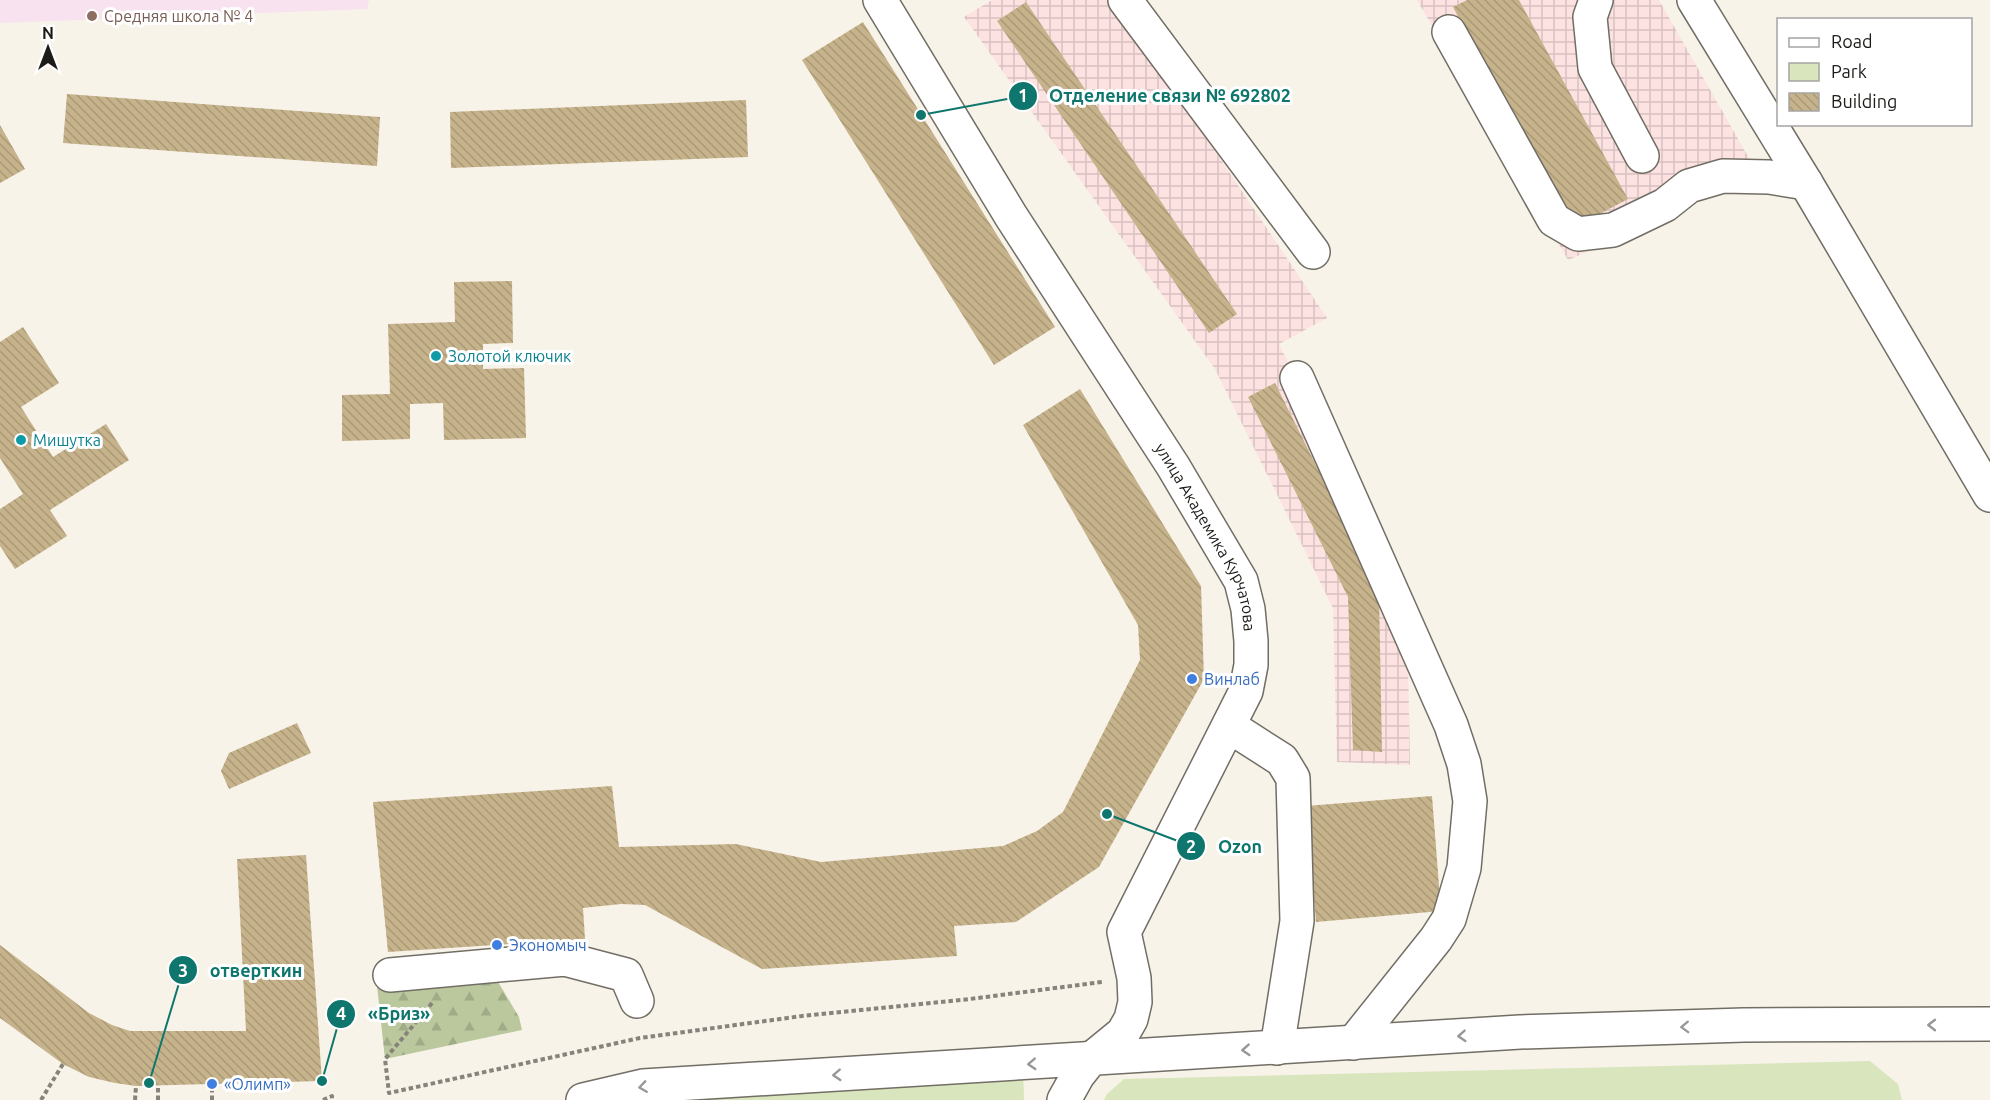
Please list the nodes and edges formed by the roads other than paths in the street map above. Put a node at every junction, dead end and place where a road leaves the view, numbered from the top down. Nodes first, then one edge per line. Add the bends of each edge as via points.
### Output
1 (880, 0) edge
2 (1125, 0) edge
3 (1596, 0) edge
4 (1694, 0) edge
5 (1449, 32) dead end
6 (1642, 156) dead end
7 (1806, 183) junction
8 (1313, 252) dead end
9 (1298, 378) dead end
10 (1990, 495) edge
11 (1229, 726) junction
12 (390, 975) dead end
13 (637, 1001) dead end
14 (1990, 1024) edge
15 (1353, 1043) junction
16 (1277, 1048) junction
17 (1090, 1060) junction
18 (583, 1100) edge
19 (1064, 1100) edge

1 - 11 street, улица Академика Курчатова via 1241,581 1248,609 1251,665 1246,691
2 - 8 street
3 - 6 street via 1590,17 1595,68
4 - 7 street
5 - 7 street via 1554,220 1578,234 1613,230 1665,205 1689,186 1724,176
7 - 10 street
9 - 15 street via 1451,725 1464,764 1470,801 1464,868 1449,919
11 - 16 street via 1282,760 1293,778 1297,921
11 - 17 street, улица Академика Курчатова via 1124,932 1134,978 1131,1019 1123,1033
12 - 13 street via 565,959 626,975
14 -> 15 street via 1744,1025 1520,1032
15 - 16 street
16 -> 17 street
17 -> 18 street via 643,1086
17 - 19 street, улица Академика Курчатова

